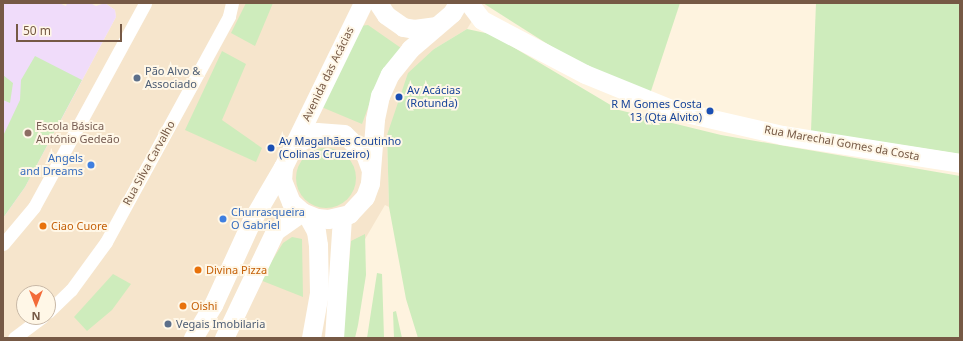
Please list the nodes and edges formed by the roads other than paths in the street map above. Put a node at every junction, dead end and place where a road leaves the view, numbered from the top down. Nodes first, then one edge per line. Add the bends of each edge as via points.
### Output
1 (232, 3) edge
2 (363, 3) edge
3 (378, 3) edge
4 (458, 3) edge
5 (469, 3) edge
6 (141, 4) edge
7 (482, 20) junction
8 (440, 23) junction
9 (294, 145) junction
10 (960, 163) edge
11 (283, 167) junction
12 (370, 168) junction
13 (304, 213) junction
14 (342, 217) junction
15 (3, 244) edge
16 (56, 304) edge
17 (31, 325) edge
18 (14, 338) edge
19 (193, 338) edge
20 (224, 338) edge
21 (311, 338) edge
22 (334, 338) edge

1 - 16 street, Rua Silva Carvalho via 229,16 106,242 71,290
2 - 9 main road, Avenida das Acácias
3 - 8 main road via 386,15 404,27 414,29
4 - 8 main road
5 - 7 main road, Rua Marechal Gomes da Costa
6 - 15 street via 34,207
7 - 8 main road, Rua Marechal Gomes da Costa
7 - 10 main road, Rua Marechal Gomes da Costa via 585,74 673,110 782,135
8 - 12 main road via 390,74 380,96 375,119
9 - 11 main road, Avenida das Acácias
9 - 12 main road, Avenida das Acácias via 317,132 344,134 365,154
11 - 13 main road via 285,192
11 - 19 main road, Avenida das Acácias via 252,220 213,305
12 - 14 main road via 365,197 356,208
13 - 14 main road via 328,219
13 - 20 main road via 275,231
13 - 21 main road via 316,231 318,245 319,293
14 - 22 main road
17 - 18 street

